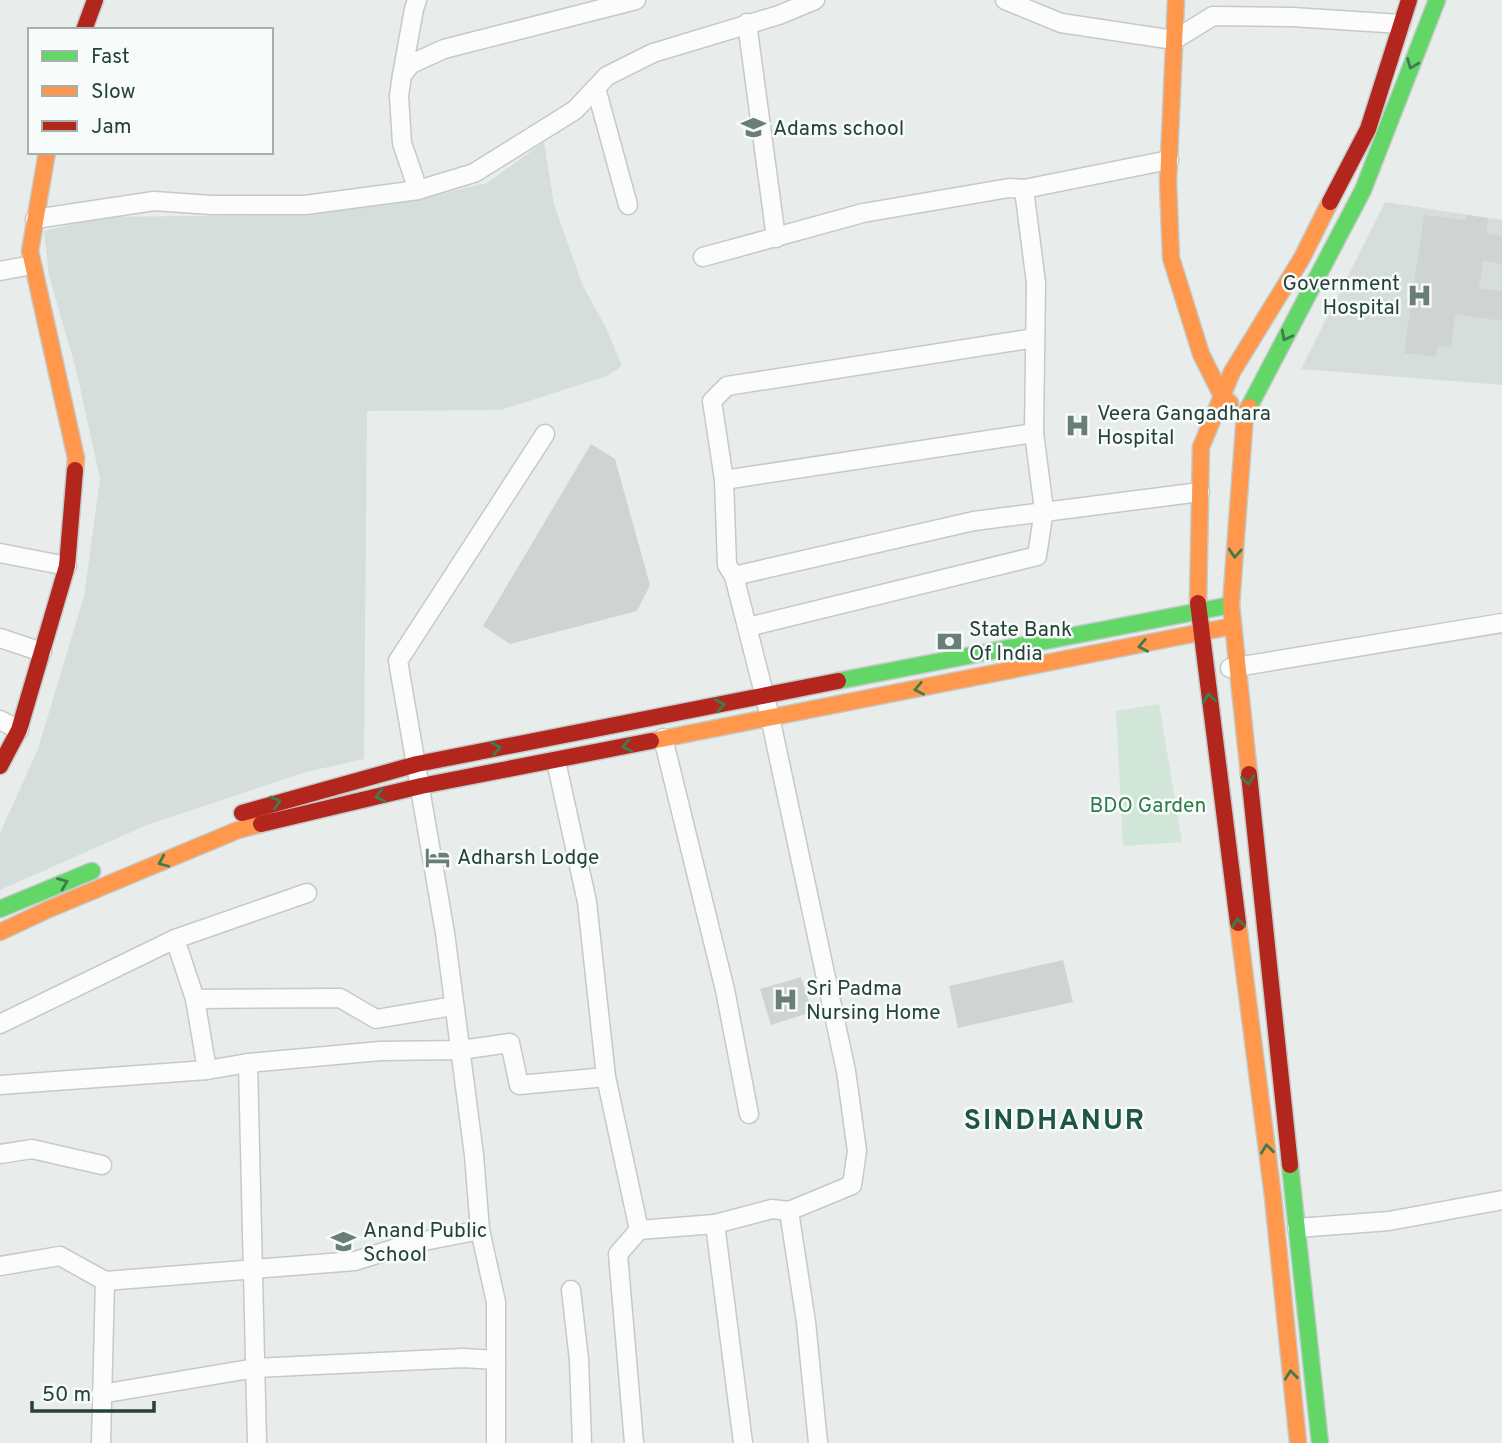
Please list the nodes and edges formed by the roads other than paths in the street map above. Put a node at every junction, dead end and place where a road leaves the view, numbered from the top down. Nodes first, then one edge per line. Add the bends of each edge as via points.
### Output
1 (95, 0) edge
2 (417, 0) edge
3 (636, 0) edge
4 (815, 0) edge
5 (1004, 0) edge
6 (1176, 0) edge
7 (1409, 0) edge
8 (1437, 0) edge
9 (747, 23) junction
10 (1401, 24) junction
11 (85, 28) edge
12 (1174, 40) junction
13 (402, 75) junction
14 (596, 88) junction
15 (47, 154) edge
16 (1169, 160) junction
17 (1024, 189) junction
18 (418, 190) junction
19 (628, 205) dead end
20 (35, 219) junction
21 (776, 238) junction
22 (704, 257) dead end
23 (33, 265) junction
24 (0, 271) edge
25 (1035, 338) junction
26 (1222, 396) junction
27 (1245, 414) junction
28 (1034, 433) junction
29 (545, 434) dead end
30 (724, 480) junction
31 (1200, 492) junction
32 (1044, 510) junction
33 (0, 554) edge
34 (67, 566) junction
35 (734, 576) junction
36 (1231, 606) junction
37 (1198, 610) junction
38 (1502, 623) edge
39 (1233, 626) junction
40 (748, 627) junction
41 (1201, 635) junction
42 (0, 638) edge
43 (42, 652) junction
44 (1236, 667) junction
45 (1206, 672) junction
46 (765, 696) junction
47 (770, 717) junction
48 (0, 720) edge
49 (19, 730) junction
50 (663, 738) junction
51 (556, 761) junction
52 (417, 764) junction
53 (0, 766) edge
54 (421, 786) junction
55 (217, 821) dead end
56 (103, 867) dead end
57 (307, 892) dead end
58 (0, 909) edge
59 (0, 933) edge
60 (175, 939) junction
61 (195, 999) junction
62 (453, 1006) junction
63 (0, 1024) edge
64 (461, 1050) junction
65 (248, 1063) junction
66 (207, 1070) junction
67 (606, 1077) junction
68 (0, 1085) edge
69 (749, 1114) dead end
70 (0, 1154) edge
71 (102, 1165) dead end
72 (1502, 1200) edge
73 (789, 1211) junction
74 (715, 1224) junction
75 (1297, 1228) junction
76 (480, 1230) junction
77 (639, 1230) junction
78 (0, 1266) edge
79 (252, 1269) junction
80 (105, 1281) junction
81 (571, 1290) dead end
82 (496, 1360) junction
83 (255, 1368) junction
84 (101, 1394) junction
85 (102, 1443) edge
86 (257, 1443) edge
87 (496, 1443) edge
88 (582, 1443) edge
89 (635, 1443) edge
90 (743, 1443) edge
91 (818, 1443) edge
92 (1298, 1443) edge
93 (1320, 1443) edge

1 - 11 main road
2 - 13 street
3 - 13 street via 444,49 411,64
4 - 9 street
5 - 12 street via 1061,23
6 - 12 main road
7 - 10 main road
8 -> 27 main road via 1363,190
9 - 14 street via 653,53 607,76
9 - 21 street
10 - 12 street via 1213,16
10 - 26 main road via 1368,129 1302,258
12 - 16 main road
13 - 18 street via 402,143
14 - 18 street via 575,110 474,173
14 - 19 street
15 - 20 main road
16 - 17 street
16 - 26 main road via 1171,258 1201,354
17 - 21 street via 863,213
17 - 25 street via 1036,283
18 - 20 street via 305,205 154,201
20 - 23 main road via 30,251
21 - 22 street
23 - 24 street
23 - 34 main road via 76,458
25 - 28 street
25 - 30 street via 727,386 712,401
26 - 27 main road
26 - 31 main road via 1200,447
27 -> 36 main road
28 - 30 street
28 - 32 street
29 - 52 street via 398,661
30 - 35 street via 727,565
31 - 32 street
31 - 37 main road
32 - 35 street via 974,521
32 - 40 street via 1037,556
33 - 34 street
34 - 43 main road
35 - 40 street
36 - 37 main road
36 - 39 main road
37 - 41 main road
37 - 46 main road
38 - 44 street
39 - 41 main road
39 - 44 main road
40 - 46 street
41 - 45 main road
41 -> 47 main road
42 - 43 street
43 - 49 main road
44 - 45 street
44 -> 75 main road
92 -> 45 main road via 1273,1197
46 - 47 street
52 -> 46 main road
47 - 50 main road
47 - 73 street via 845,1071 857,1151 852,1185
48 - 49 street
49 - 53 main road
50 -> 51 main road
50 - 69 street via 725,990
51 - 54 main road
51 - 67 street via 587,902
52 - 54 street
55 -> 52 main road
54 -> 59 main road via 238,830
54 - 62 street
58 -> 56 main road
57 - 60 street
60 - 61 street
60 - 63 street
61 - 62 street via 340,998 376,1019
61 - 66 street
62 - 64 street
64 - 65 street via 380,1051
64 - 67 street via 510,1043 519,1084
64 - 76 street
65 - 66 street
65 - 79 street
66 - 68 street
67 - 77 street
70 - 71 street via 32,1149
72 - 75 street via 1389,1221
73 - 74 street via 772,1209
73 - 91 street
74 - 77 street
74 - 90 street
75 - 93 main road
76 - 79 street via 409,1244 355,1261
76 - 82 street via 496,1302
77 - 89 street via 618,1254
78 - 80 street via 60,1256
79 - 80 street
79 - 83 street
80 - 84 street
81 - 88 street
82 - 83 street
82 - 87 street
83 - 84 street
83 - 86 street
84 - 85 street

